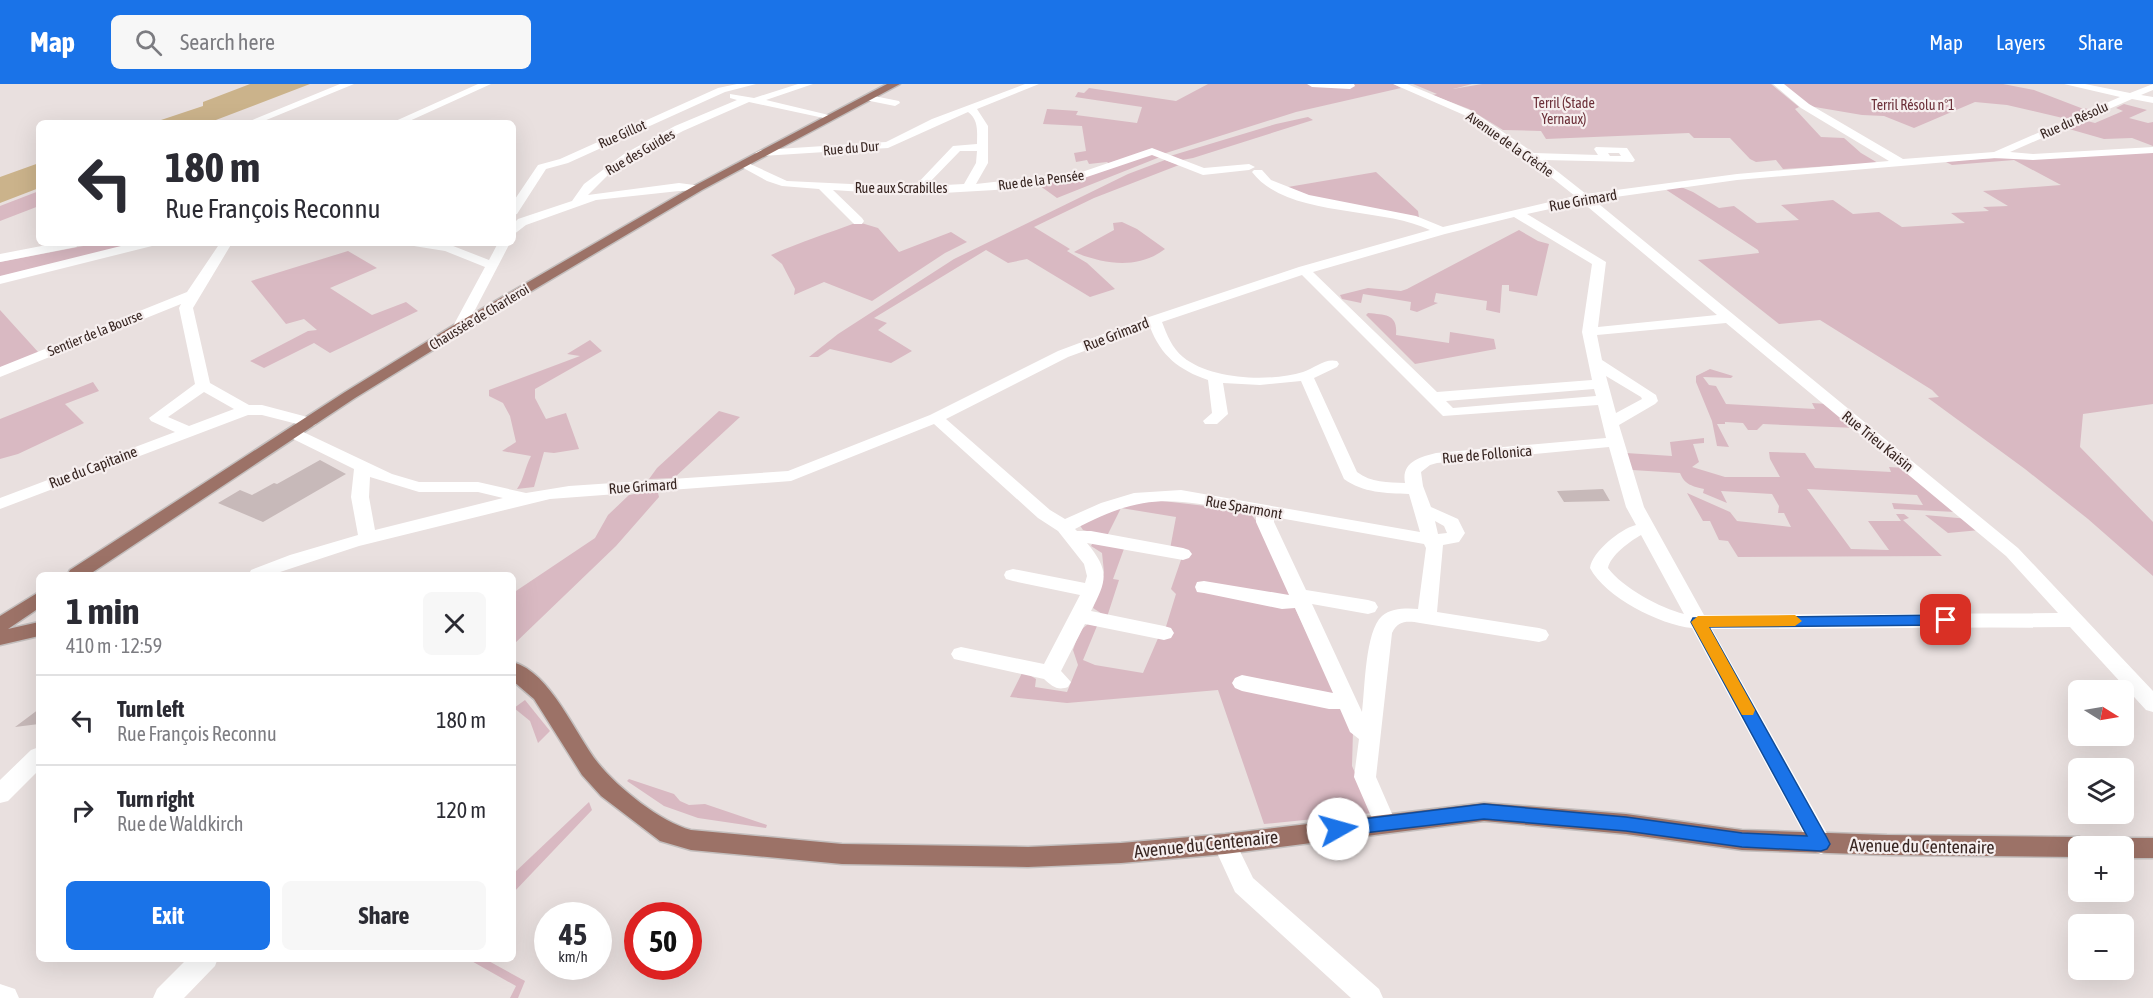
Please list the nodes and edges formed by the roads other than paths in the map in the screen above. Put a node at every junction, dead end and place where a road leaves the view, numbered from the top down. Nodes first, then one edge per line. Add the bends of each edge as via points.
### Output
1 (349, 84) edge
2 (486, 84) edge
3 (751, 84) edge
4 (808, 84) edge
5 (895, 84) edge
6 (1034, 84) edge
7 (1312, 84) edge
8 (1399, 84) edge
9 (1778, 84) edge
10 (2069, 84) edge
11 (1350, 86) dead end
12 (2153, 86) edge
13 (718, 87) edge
14 (2127, 97) junction
15 (869, 98) junction
16 (2153, 100) edge
17 (748, 101) junction
18 (895, 103) dead end
19 (970, 109) junction
20 (829, 118) junction
21 (258, 120) edge
22 (403, 120) edge
23 (982, 147) junction
24 (2153, 150) edge
25 (761, 153) junction
26 (1994, 155) junction
27 (1531, 156) junction
28 (1606, 159) dead end
29 (1900, 163) junction
30 (742, 164) junction
31 (822, 186) junction
32 (968, 187) junction
33 (698, 188) junction
34 (919, 189) junction
35 (1584, 198) junction
36 (578, 202) junction
37 (516, 203) edge
38 (1516, 213) junction
39 (516, 220) edge
40 (858, 221) dead end
41 (1441, 231) junction
42 (61, 246) edge
43 (136, 246) edge
44 (223, 246) edge
45 (436, 246) edge
46 (502, 246) edge
47 (0, 258) edge
48 (492, 264) junction
49 (1304, 270) junction
50 (0, 280) edge
51 (192, 295) junction
52 (1729, 318) junction
53 (1154, 320) junction
54 (459, 328) junction
55 (1589, 332) junction
56 (1596, 363) junction
57 (1332, 364) dead end
58 (0, 372) edge
59 (1306, 376) junction
60 (1216, 378) junction
61 (1601, 384) junction
62 (203, 385) junction
63 (1436, 397) junction
64 (1605, 400) junction
65 (246, 410) junction
66 (936, 418) junction
67 (1211, 421) dead end
68 (309, 422) junction
69 (1610, 423) junction
70 (187, 431) junction
71 (293, 433) junction
72 (1615, 442) junction
73 (362, 467) junction
74 (1413, 489) junction
75 (525, 498) junction
76 (0, 504) edge
77 (1265, 511) junction
78 (1423, 511) junction
79 (1646, 528) junction
80 (1069, 532) junction
81 (367, 538) junction
82 (1430, 539) junction
83 (1183, 554) dead end
84 (80, 572) edge
85 (263, 572) edge
86 (1013, 575) dead end
87 (1204, 587) dead end
88 (1092, 591) junction
89 (1300, 599) junction
90 (36, 601) edge
91 (1368, 607) dead end
92 (1080, 616) junction
93 (1427, 617) junction
94 (2074, 620) junction
95 (1698, 622) junction
96 (0, 625) edge
97 (36, 630) edge
98 (1164, 633) dead end
99 (1539, 635) dead end
100 (0, 638) edge
101 (961, 654) dead end
102 (516, 672) edge
103 (1242, 683) dead end
104 (1347, 701) junction
105 (2153, 704) edge
106 (1369, 735) junction
107 (36, 759) edge
108 (0, 794) edge
109 (1385, 823) junction
110 (1225, 844) junction
111 (1821, 844) junction
112 (2068, 847) edge
113 (2134, 848) edge
114 (2153, 848) edge
115 (202, 962) edge
116 (0, 996) edge
117 (6, 998) edge
118 (166, 998) edge
119 (1370, 998) edge

1 - 21 street
2 - 22 street
3 - 13 street, Rue Gillot
4 - 17 street, Rue des Guides
5 - 15 main road, Chaussée de Charleroi
6 - 19 street
7 - 11 street
8 - 27 street, Avenue de la Crèche via 1468,113
9 - 29 street via 1805,106
10 - 14 street
12 - 14 street, Rue du Résolu
13 - 17 street
13 - 37 street, Rue Gillot via 564,161 542,167
14 - 16 street
14 - 26 street, Rue du Résolu
15 - 18 street
15 - 20 main road, Chaussée de Charleroi
17 - 20 street
17 - 36 street, Rue des Guides via 697,120 611,166 589,185
19 - 23 street, Rue aux Scrabilles via 983,126
19 - 25 street, Rue du Dur via 882,146
20 - 25 main road, Chaussée de Charleroi
23 - 32 street, Rue aux Scrabilles via 982,163
23 - 34 street via 957,148
24 - 26 street via 2033,157
25 - 30 main road, Chaussée de Charleroi
26 - 29 street, Rue Grimard
27 - 28 street
27 - 35 street, Avenue de la Crèche
29 - 35 street, Rue Grimard via 1737,177
30 - 31 street, Rue aux Scrabilles via 786,184
30 - 33 main road, Chaussée de Charleroi
31 - 34 street, Rue aux Scrabilles
31 - 40 street, Rue aux Scrabilles
32 - 34 street, Rue aux Scrabilles
32 - 41 street, Rue de la Pensée via 1075,177 1152,151 1203,172 1253,169 1269,184 1295,195 1416,220
33 - 36 street via 646,191
33 - 54 main road, Chaussée de Charleroi
35 - 38 street, Rue Grimard
35 - 52 street, Rue Trieu Kaisin
36 - 39 street
38 - 41 street, Rue Grimard
38 - 55 street via 1599,262
41 - 49 street, Rue Grimard
42 - 47 street
43 - 50 street
44 - 51 street
45 - 48 street
46 - 48 street
48 - 54 street
49 - 53 street, Rue Grimard
49 - 63 street
51 - 58 street, Sentier de la Bourse
51 - 62 street via 186,308
52 - 55 street
52 - 94 street, Rue Trieu Kaisin via 2012,552
53 - 60 street via 1168,352 1191,368
53 - 66 street, Rue Grimard via 1063,354
54 - 68 main road, Chaussée de Charleroi
55 - 56 street
56 - 61 street
56 - 69 street via 1648,394 1650,401
57 - 59 street
59 - 60 street via 1265,381
59 - 74 street via 1350,475 1368,485
60 - 67 street via 1220,414
61 - 63 street
61 - 64 street
62 - 65 street
62 - 70 street via 157,418
63 - 64 street via 1449,412
64 - 69 street
65 - 68 street, Rue du Capitaine
65 - 70 street, Rue du Capitaine
66 - 75 street, Rue Grimard via 783,478 580,490
66 - 80 street
68 - 71 main road, Chaussée de Charleroi
69 - 72 street
70 - 76 street, Rue du Capitaine
71 - 73 street
71 - 84 main road, Chaussée de Charleroi
72 - 74 street, Rue de Follonica via 1427,459 1417,464 1412,474
72 - 79 street via 1630,494
73 - 75 street via 419,487 478,487
73 - 81 street via 360,497
74 - 78 street
75 - 81 street, Rue Grimard
77 - 80 street, Rue Sparmont via 1181,495 1130,497 1106,505
77 - 82 street, Rue Sparmont
77 - 89 street via 1265,522
78 - 82 street
78 - 82 street via 1448,520 1456,533 1453,538
79 - 95 street
79 - 95 street via 1626,535 1600,561 1602,575 1615,587 1678,620
80 - 83 street
80 - 88 street via 1093,563 1096,576
81 - 85 street, Rue Grimard
82 - 93 street via 1435,548
86 - 88 street
87 - 89 street via 1282,602
88 - 92 street
89 - 91 street via 1314,597
89 - 104 street
90 - 96 main road
92 - 98 street
92 - 101 street via 1055,677
93 - 99 street
93 - 106 street via 1401,614 1384,625
94 - 95 street
94 - 105 street, Rue Trieu Kaisin
95 - 111 street
97 - 100 main road
102 - 110 main road, Avenue du Centenaire via 541,693 590,769 609,790 652,824 677,837 842,854 965,857 1121,853
103 - 104 street via 1329,701
104 - 106 street via 1358,726
106 - 109 street via 1365,777
107 - 108 street
109 - 110 main road, Avenue du Centenaire
109 - 111 main road, Avenue du Centenaire via 1475,812 1517,813 1742,840
110 - 119 street via 1244,885
111 - 112 main road, Avenue du Centenaire
113 - 114 main road
115 - 118 street
116 - 117 street

